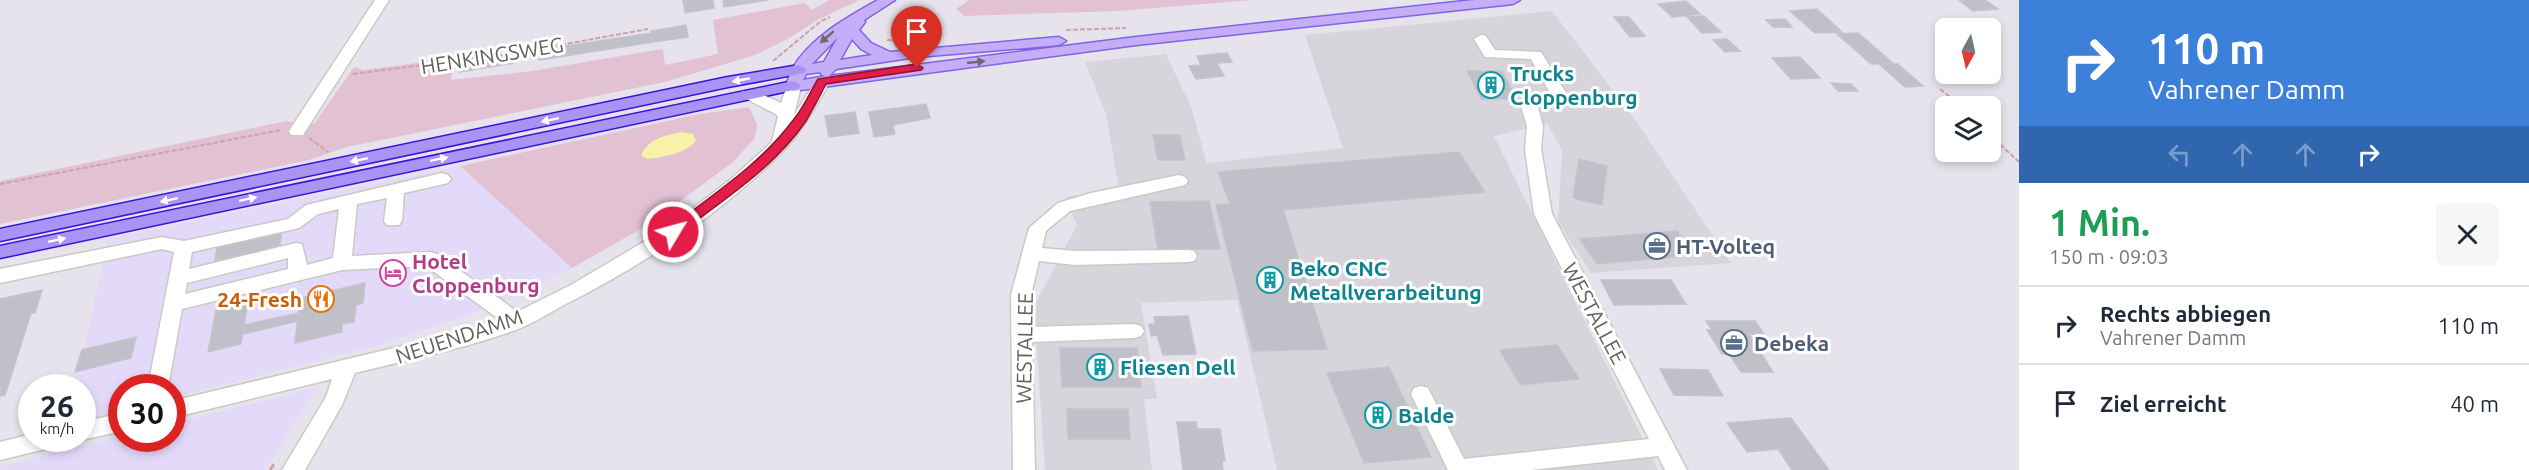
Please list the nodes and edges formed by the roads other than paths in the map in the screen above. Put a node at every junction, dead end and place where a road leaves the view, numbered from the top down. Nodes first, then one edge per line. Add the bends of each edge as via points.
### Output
1 (382, 0) edge
2 (888, 0) edge
3 (1513, 0) edge
4 (864, 15) junction
5 (851, 29) junction
6 (1135, 34) junction
7 (1481, 39) dead end
8 (887, 57) junction
9 (831, 65) junction
10 (796, 78) junction
11 (822, 81) junction
12 (749, 94) junction
13 (786, 114) junction
14 (297, 131) road end
15 (779, 145) junction
16 (442, 179) dead end
17 (1179, 181) dead end
18 (396, 190) junction
19 (349, 201) junction
20 (393, 221) dead end
21 (293, 224) junction
22 (0, 235) edge
23 (184, 247) junction
24 (296, 249) junction
25 (0, 252) edge
26 (1032, 254) junction
27 (1188, 256) dead end
28 (342, 263) junction
29 (298, 273) junction
30 (0, 276) edge
31 (180, 278) junction
32 (176, 303) junction
33 (508, 325) junction
34 (1134, 331) dead end
35 (1022, 335) junction
36 (346, 370) junction
37 (161, 374) edge
38 (1421, 394) dead end
39 (186, 407) edge
40 (1664, 446) junction
41 (18, 447) edge
42 (0, 451) edge
43 (293, 470) edge
44 (1024, 470) edge
45 (1676, 470) edge

1 - 14 street
2 - 4 main road
3 - 6 main road
4 - 5 main road
4 -> 10 main road via 835,30 813,51
5 - 8 main road via 866,46
5 - 9 main road
6 - 8 main road
11 -> 6 main road via 1092,49
7 - 40 street, WESTALLEE via 1490,54 1536,55 1557,93 1529,106 1535,126 1533,149 1543,214
8 - 9 main road
9 - 10 main road
9 - 11 main road
10 - 11 main road
10 - 12 highway
10 - 13 street
10 -> 22 highway via 693,90
11 - 15 street, NEUENDAMM via 801,119
12 - 13 street
25 -> 12 highway
13 - 15 street
15 - 33 street, NEUENDAMM via 736,184 635,257
16 - 18 street
17 - 26 street, WESTALLEE via 1064,207 1038,228
18 - 19 street
18 - 20 street
19 - 21 street via 312,208
19 - 28 street
21 - 23 street
21 - 24 street
23 - 30 street via 162,243
23 - 31 street
24 - 29 street
24 - 31 street
26 - 27 street via 1075,258
26 - 35 street, WESTALLEE via 1021,295
28 - 29 street
28 - 33 street via 430,259 505,313
29 - 32 street
31 - 32 street
32 - 37 street
33 - 36 street, NEUENDAMM
34 - 35 street
35 - 44 street, WESTALLEE
36 - 39 street, NEUENDAMM
36 - 43 street via 335,399
38 - 40 street via 1458,469
40 - 45 street, WESTALLEE
41 - 42 street

